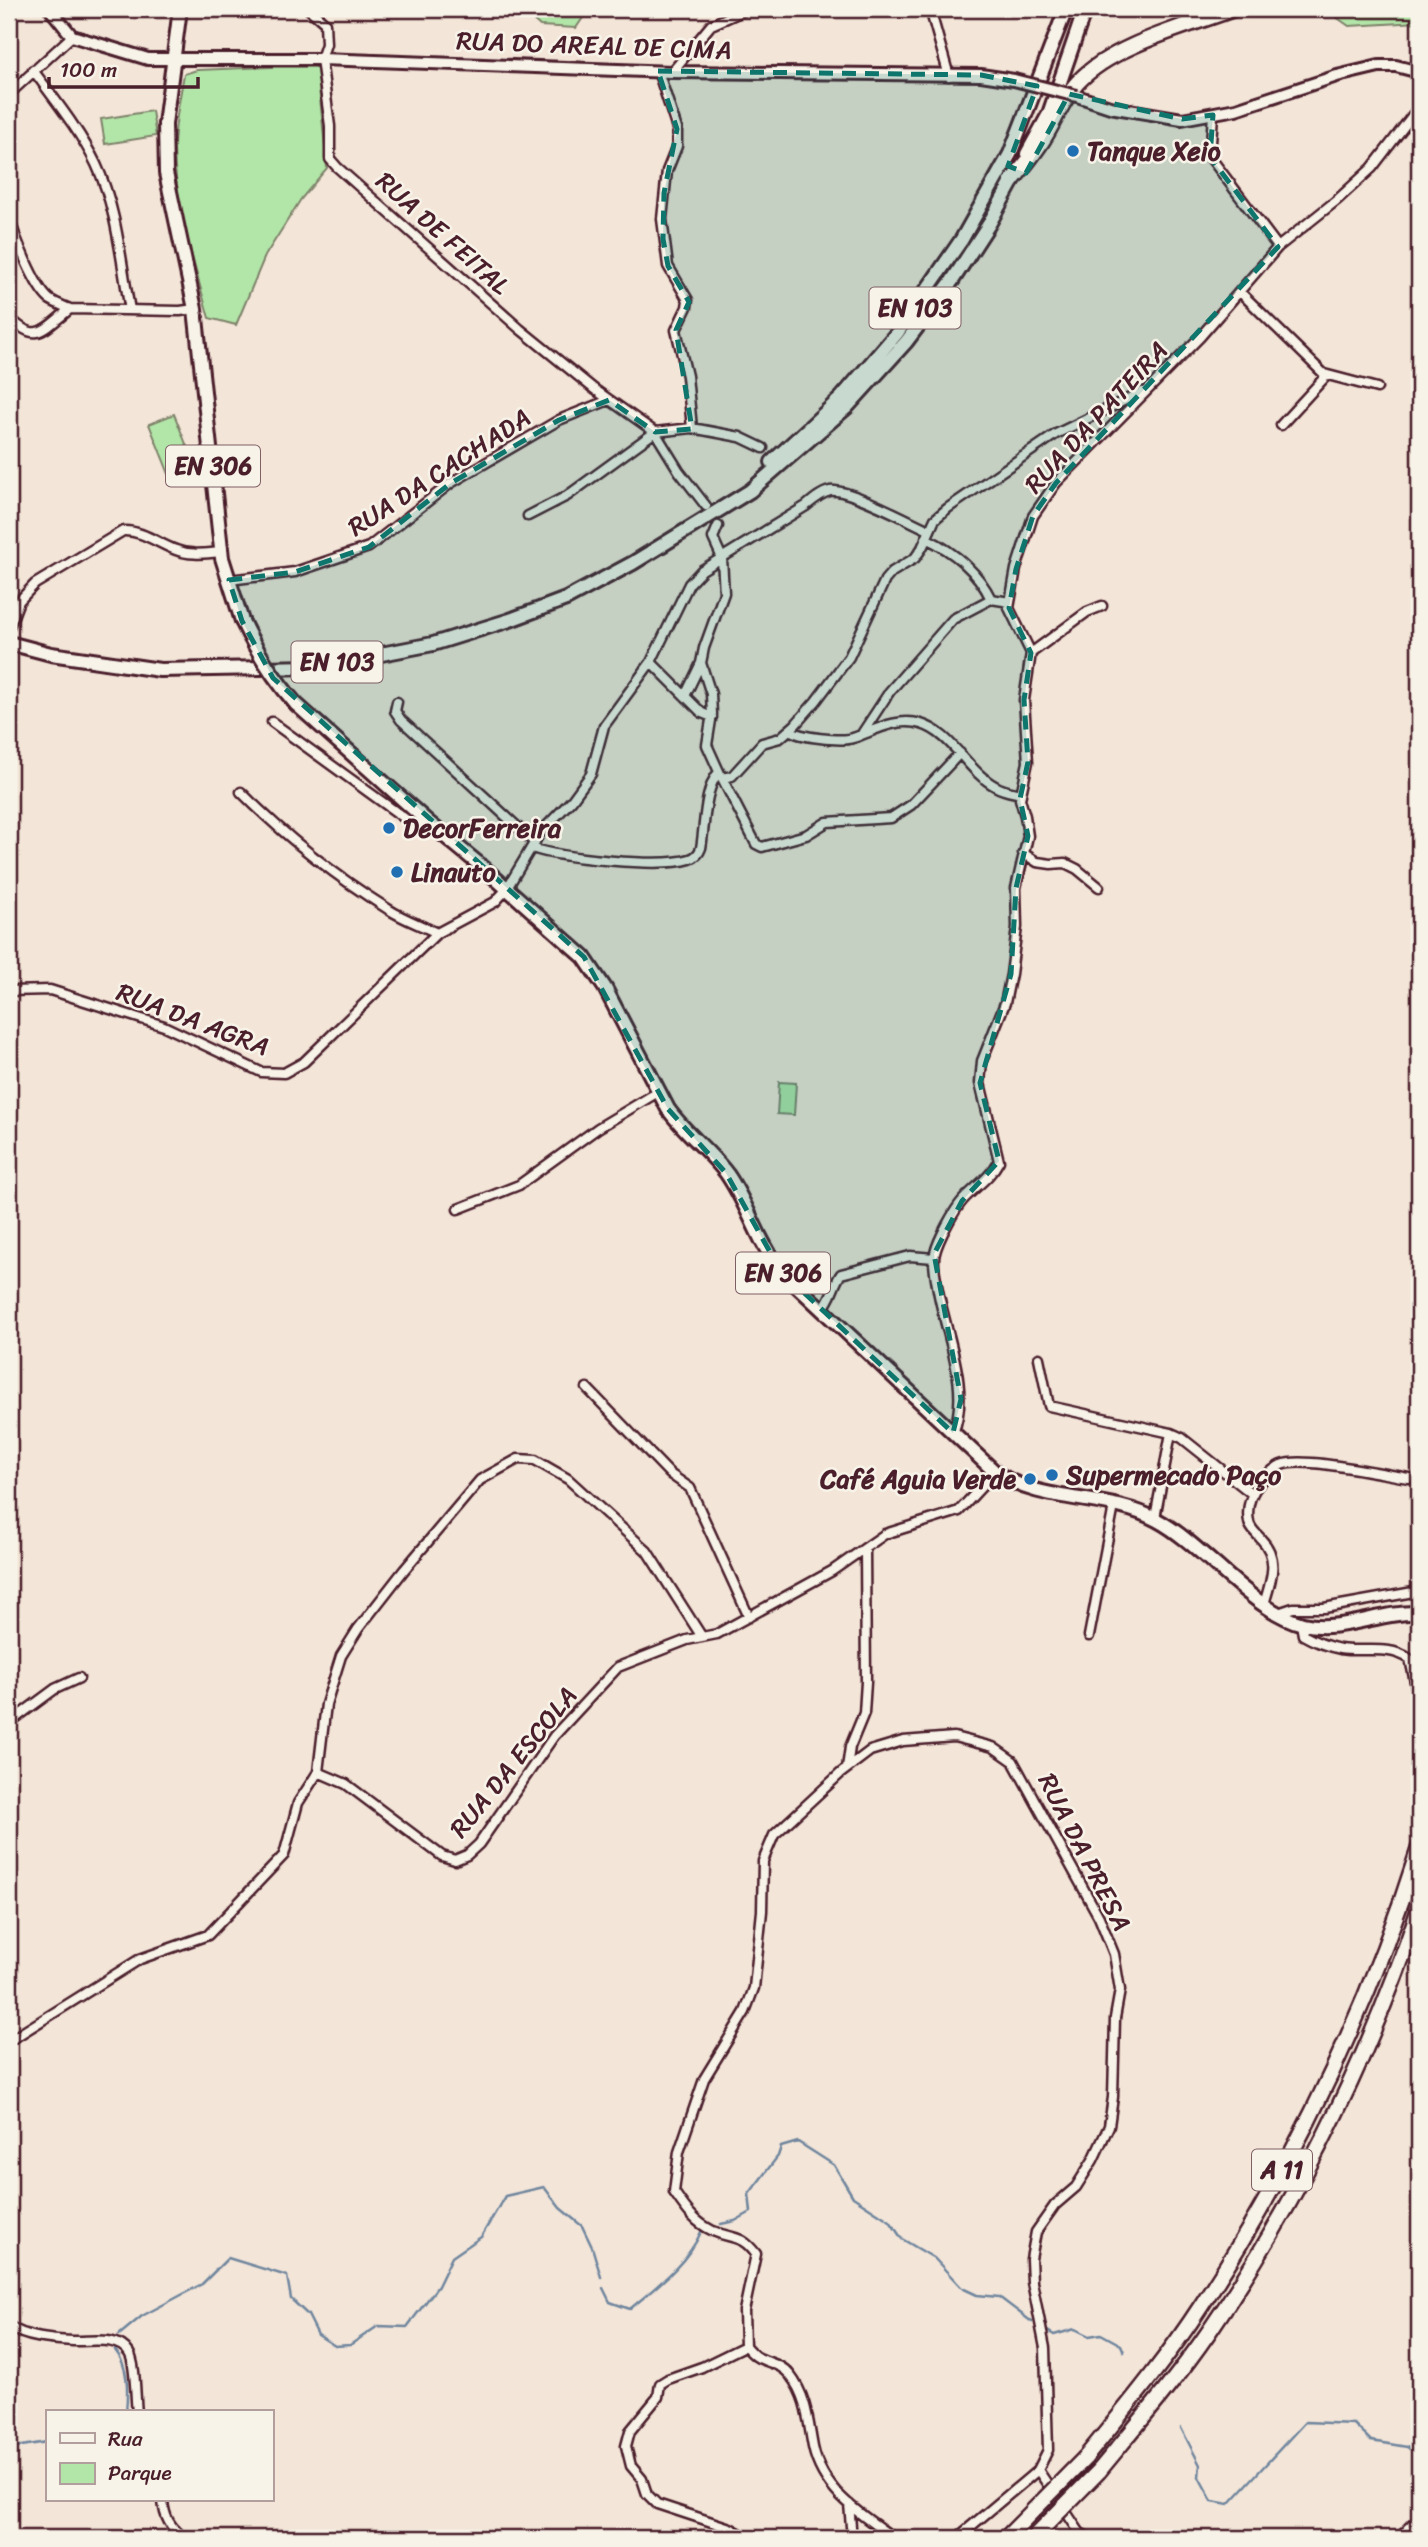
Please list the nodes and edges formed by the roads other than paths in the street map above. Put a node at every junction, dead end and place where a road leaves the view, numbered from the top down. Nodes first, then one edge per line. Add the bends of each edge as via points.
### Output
1 (50, 9) edge
2 (180, 9) edge
3 (309, 9) edge
4 (747, 9) edge
5 (930, 9) edge
6 (1066, 9) edge
7 (1085, 9) edge
8 (1233, 9) edge
9 (72, 36) junction
10 (173, 59) junction
11 (321, 59) junction
12 (33, 70) junction
13 (658, 71) junction
14 (672, 72) junction
15 (1419, 72) edge
16 (949, 76) junction
17 (9, 94) edge
18 (1419, 107) edge
19 (1213, 115) junction
20 (1012, 181) junction
21 (9, 217) edge
22 (1278, 247) junction
23 (1240, 292) junction
24 (69, 309) junction
25 (195, 309) junction
26 (130, 310) junction
27 (9, 317) edge
28 (1327, 375) junction
29 (1377, 388) dead end
30 (1148, 389) junction
31 (609, 400) junction
32 (1281, 425) dead end
33 (692, 428) junction
34 (655, 432) junction
35 (762, 448) dead end
36 (706, 506) dead end
37 (528, 516) dead end
38 (718, 526) dead end
39 (691, 528) junction
40 (927, 534) junction
41 (222, 552) junction
42 (722, 558) junction
43 (229, 580) junction
44 (991, 599) junction
45 (1010, 602) junction
46 (1101, 606) dead end
47 (9, 627) edge
48 (9, 643) edge
49 (1031, 653) junction
50 (651, 662) junction
51 (701, 663) junction
52 (685, 696) junction
53 (397, 702) dead end
54 (712, 717) junction
55 (272, 722) dead end
56 (790, 730) junction
57 (863, 732) junction
58 (960, 753) junction
59 (720, 775) junction
60 (242, 792) dead end
61 (1021, 794) junction
62 (429, 824) junction
63 (534, 846) junction
64 (1023, 853) junction
65 (1099, 887) dead end
66 (506, 890) junction
67 (437, 933) junction
68 (9, 990) edge
69 (658, 1093) junction
70 (458, 1209) dead end
71 (934, 1258) junction
72 (822, 1309) junction
73 (1039, 1358) dead end
74 (587, 1388) dead end
75 (953, 1433) junction
76 (1171, 1433) junction
77 (995, 1472) junction
78 (1409, 1478) dead end
79 (1251, 1493) junction
80 (1114, 1506) junction
81 (1155, 1518) junction
82 (865, 1549) junction
83 (1419, 1591) edge
84 (1264, 1604) junction
85 (1278, 1613) junction
86 (1419, 1613) edge
87 (749, 1617) junction
88 (1301, 1624) junction
89 (1089, 1636) dead end
90 (702, 1637) junction
91 (79, 1678) dead end
92 (1417, 1692) dead end
93 (9, 1723) edge
94 (847, 1768) junction
95 (318, 1772) junction
96 (1419, 1848) edge
97 (1419, 1909) edge
98 (9, 2041) edge
99 (9, 2326) edge
100 (745, 2346) junction
101 (137, 2410) edge
102 (1038, 2470) junction
103 (163, 2502) edge
104 (849, 2504) junction
105 (1419, 2518) edge
106 (738, 2536) edge
107 (184, 2538) edge
108 (748, 2538) edge
109 (852, 2538) edge
110 (894, 2538) edge
111 (957, 2538) edge
112 (1006, 2538) edge
113 (1033, 2538) edge
114 (1089, 2538) edge
115 (1399, 2538) edge

1 - 9 main road
2 - 10 main road, EN 306
3 - 11 street, RUA DE FEITAL via 325,23
4 - 14 street via 711,25
5 - 16 street
6 - 39 main road, EN 103 via 1010,155 962,239 897,333 841,398 795,442
7 - 20 main road, EN 103 via 1049,114
8 - 20 highway via 1117,53 1093,67 1069,94
9 - 10 main road, RUA DO AREAL DE CIMA via 148,59
9 - 12 street
10 - 11 main road, RUA DO AREAL DE CIMA
10 - 25 main road, EN 306 via 165,124 166,173
11 - 13 main road, RUA DO AREAL DE CIMA
11 - 31 street, RUA DE FEITAL via 330,159 520,329
12 - 17 street
12 - 26 street via 96,165 109,201
13 - 14 main road, RUA DO AREAL DE CIMA
13 - 33 street via 677,129 677,146 667,171 662,229 668,266 688,300 676,330
14 - 16 main road, RUA DO AREAL DE CIMA
15 - 19 main road, RUA DO AREAL DE CIMA via 1379,66
16 - 19 main road, RUA DO AREAL DE CIMA, bridge via 1014,80 1110,107 1182,119
18 - 22 street, RUA DA PATEIRA via 1372,168
19 - 22 street via 1210,157
20 - 39 main road, EN 103 via 952,281 906,342 847,407 750,491
21 - 24 street via 42,291
22 - 23 street, RUA DA PATEIRA
23 - 28 street
23 - 30 street, RUA DA PATEIRA
24 - 26 street
24 - 27 street via 36,333 27,333
25 - 26 street
25 - 41 main road, EN 306
28 - 29 street
28 - 32 street
30 - 40 street via 1056,434 948,508 934,519
30 - 45 street, RUA DA PATEIRA via 1056,483 1033,516
31 - 34 street
31 - 43 street, RUA DA CACHADA via 559,421 451,483 369,547 295,572
33 - 34 street
33 - 35 street via 740,437
34 - 36 street
34 - 37 street via 567,496
38 - 42 street via 713,538
39 - 48 main road, EN 103 via 566,599 510,620 433,644 314,667 160,670
40 - 42 street via 867,501 832,491
40 - 44 street via 958,556
40 - 56 street via 915,558 885,580 849,657
41 - 43 main road, EN 306
41 - 47 street via 186,553 132,530 123,531 35,584 19,601
42 - 50 street via 689,584
42 - 51 street via 724,593
43 - 62 main road, EN 306, bridge via 242,621 273,678
44 - 45 street
44 - 57 street via 945,627 877,708
45 - 49 street
46 - 49 street
49 - 61 street via 1024,700 1028,762
50 - 52 street
50 - 63 street via 604,726 592,774
51 - 52 street
51 - 54 street via 711,694
52 - 54 street
53 - 63 street via 395,711 401,720
54 - 59 street via 707,745
55 - 62 street via 414,825
56 - 57 street via 851,739
56 - 59 street via 762,743 732,776
57 - 58 street via 889,724 922,724
58 - 59 street via 911,805 891,818 827,822 806,835 762,847 756,844
58 - 61 street via 995,787
59 - 63 street via 712,780 701,848 692,858 632,861 548,854
60 - 67 street via 272,822 356,887 390,911
61 - 64 street via 1028,836
62 - 66 main road, EN 306
63 - 66 street
64 - 65 street via 1037,862 1065,863
64 - 71 street via 1016,888 1011,974 982,1061 980,1083 999,1161 993,1173 962,1201
66 - 67 street, RUA DA AGRA via 495,902
66 - 69 main road, EN 306 via 584,957 605,988
67 - 68 street, RUA DA AGRA via 304,1062 284,1073 261,1072 164,1026 50,990
69 - 70 street via 597,1128 519,1185
69 - 72 main road, EN 306 via 677,1122 726,1173 767,1253
71 - 72 street via 910,1256 841,1274
71 - 75 street via 961,1399
72 - 75 main road, EN 306
73 - 76 street via 1049,1406
74 - 87 street via 670,1474 690,1488
75 - 77 main road, EN 306
76 - 79 street
76 - 81 street
77 - 80 main road, EN 306 via 1025,1488
77 - 82 street, RUA DA ESCOLA via 959,1511 885,1534
78 - 79 street via 1289,1463 1269,1473
79 - 84 street via 1248,1521 1271,1553 1273,1569
80 - 81 main road, EN 306
80 - 89 street
81 - 84 main road, EN 306
82 - 87 street, RUA DA ESCOLA
82 - 94 street via 864,1713 849,1747
83 - 85 street
84 - 85 main road, EN 306
85 - 88 main road, EN 306
86 - 88 main road, EN 306 via 1332,1625
87 - 90 street, RUA DA ESCOLA
88 - 92 street via 1303,1635 1317,1643 1399,1652 1410,1659
90 - 95 street, RUA DA ESCOLA via 618,1667 554,1736 479,1844 455,1860 442,1856 346,1784
90 - 95 street via 647,1551 568,1479 534,1460 518,1459 481,1480 459,1502 358,1629 341,1656 326,1704
91 - 93 street via 55,1689
94 - 100 street, RUA DA PRESA via 774,1835 763,1861 754,1988 745,2012 704,2079 679,2152 674,2192 691,2217 747,2241 756,2254 744,2311
94 - 102 street, RUA DA PRESA via 870,1751 902,1741 954,1737 993,1747 1013,1761 1099,1917 1114,1954 1120,1990 1109,2126 1076,2187 1055,2205 1036,2232 1031,2259 1045,2348 1048,2405 1048,2450
95 - 98 street via 298,1803 284,1855 208,1935 140,1959
96 - 112 highway, A 11, bridge via 1353,2025 1268,2195 1200,2308 1131,2402 1085,2458
97 - 113 highway, A 11, bridge via 1364,2051 1296,2187 1208,2333 1099,2471
99 - 101 street via 39,2336 107,2340 125,2347 131,2355
100 - 104 street via 756,2357 788,2372 801,2391 823,2472 835,2493
100 - 106 street via 660,2384 659,2397 630,2431 626,2446 631,2466 657,2504 730,2528
102 - 111 street
102 - 114 street via 1080,2533
103 - 107 street via 172,2529
104 - 109 street
104 - 110 street
105 - 115 street
106 - 108 street

